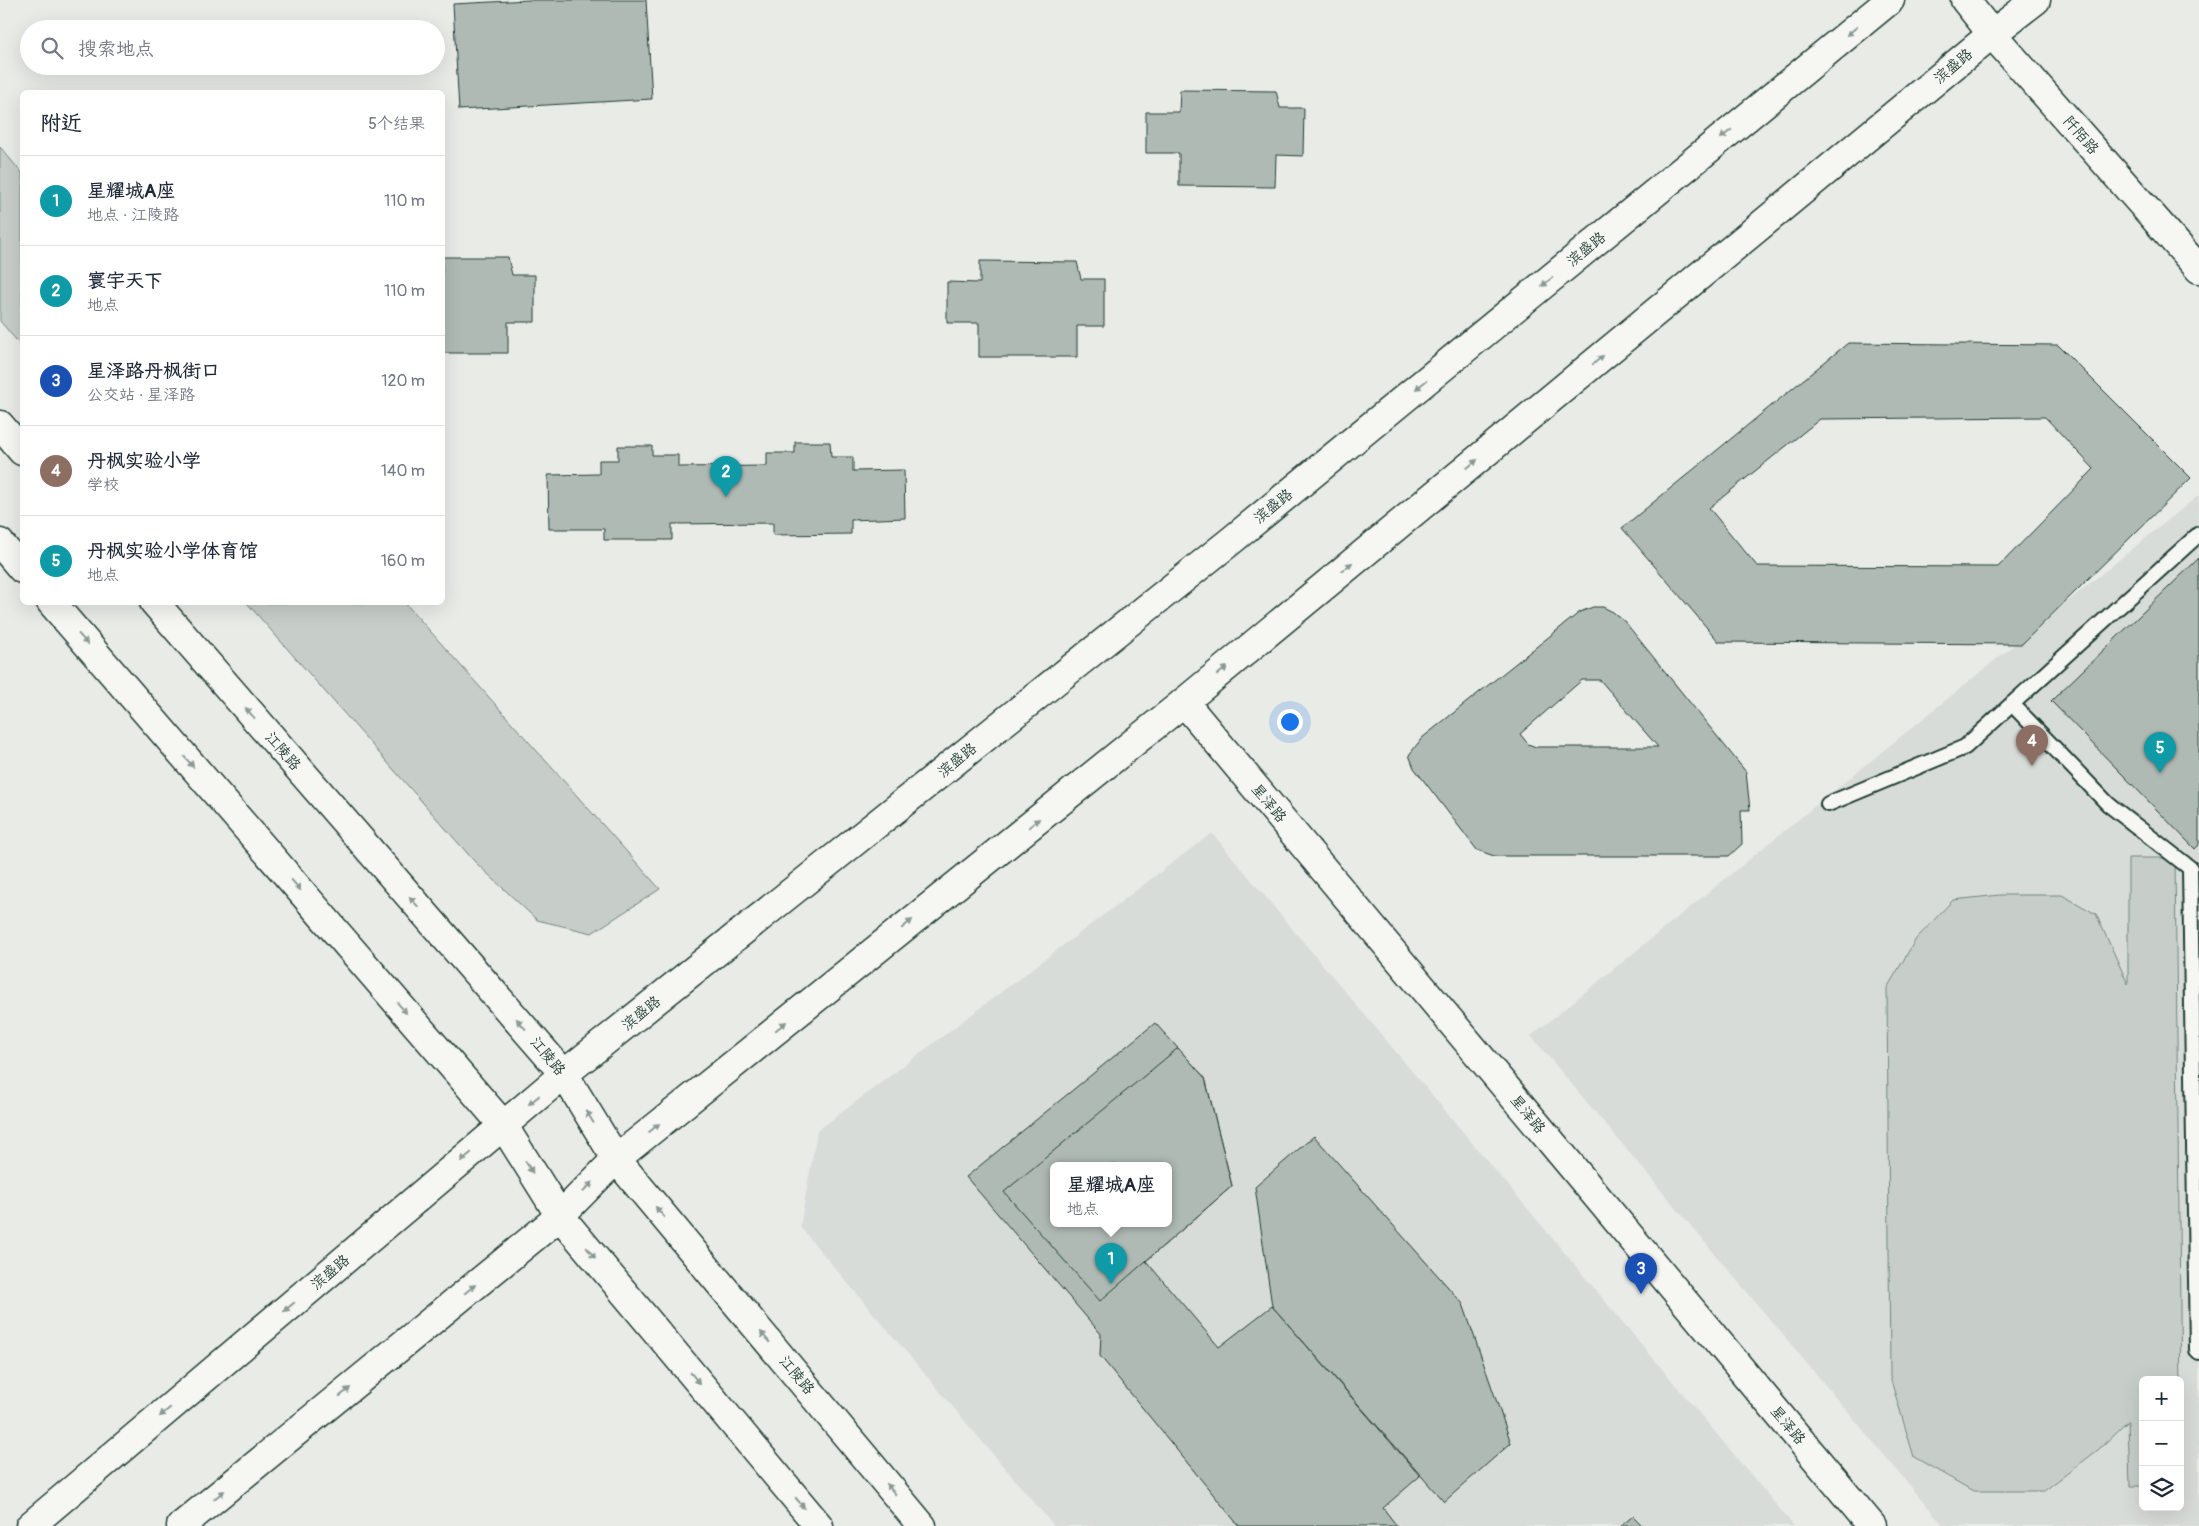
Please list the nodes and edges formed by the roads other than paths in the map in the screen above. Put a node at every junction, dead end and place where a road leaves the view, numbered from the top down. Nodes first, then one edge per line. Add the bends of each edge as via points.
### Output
1 (1890, 0) edge
2 (1965, 0) edge
3 (2036, 0) edge
4 (1992, 34) junction
5 (2199, 269) edge
6 (0, 426) edge
7 (20, 449) edge
8 (2199, 534) edge
9 (0, 543) edge
10 (20, 567) edge
11 (54, 605) edge
12 (157, 605) edge
13 (1184, 702) junction
14 (2012, 704) junction
15 (1828, 804) dead end
16 (564, 1074) junction
17 (503, 1125) junction
18 (616, 1158) junction
19 (560, 1216) junction
20 (2199, 1352) edge
21 (30, 1526) edge
22 (182, 1526) edge
23 (819, 1526) edge
24 (922, 1526) edge
25 (1872, 1526) edge

1 -> 16 main road, 滨盛路 via 1239,534
2 - 4 main road, 阡陌路
3 - 4 main road, 滨盛路
4 - 5 main road, 阡陌路
13 -> 4 main road, 滨盛路
6 - 7 main road
8 - 14 lane
9 - 10 main road
11 -> 17 main road
16 -> 12 main road, 江陵路
18 -> 13 main road, 滨盛路
13 - 25 main road, 星泽路
14 - 15 lane via 1965,747
14 - 20 lane via 2108,804 2190,868
16 -> 17 main road, 滨盛路
18 -> 16 main road, 江陵路
17 -> 19 main road
17 -> 21 main road, 滨盛路
19 -> 18 main road, 滨盛路
24 -> 18 main road, 江陵路
22 -> 19 main road, 滨盛路
19 -> 23 main road

